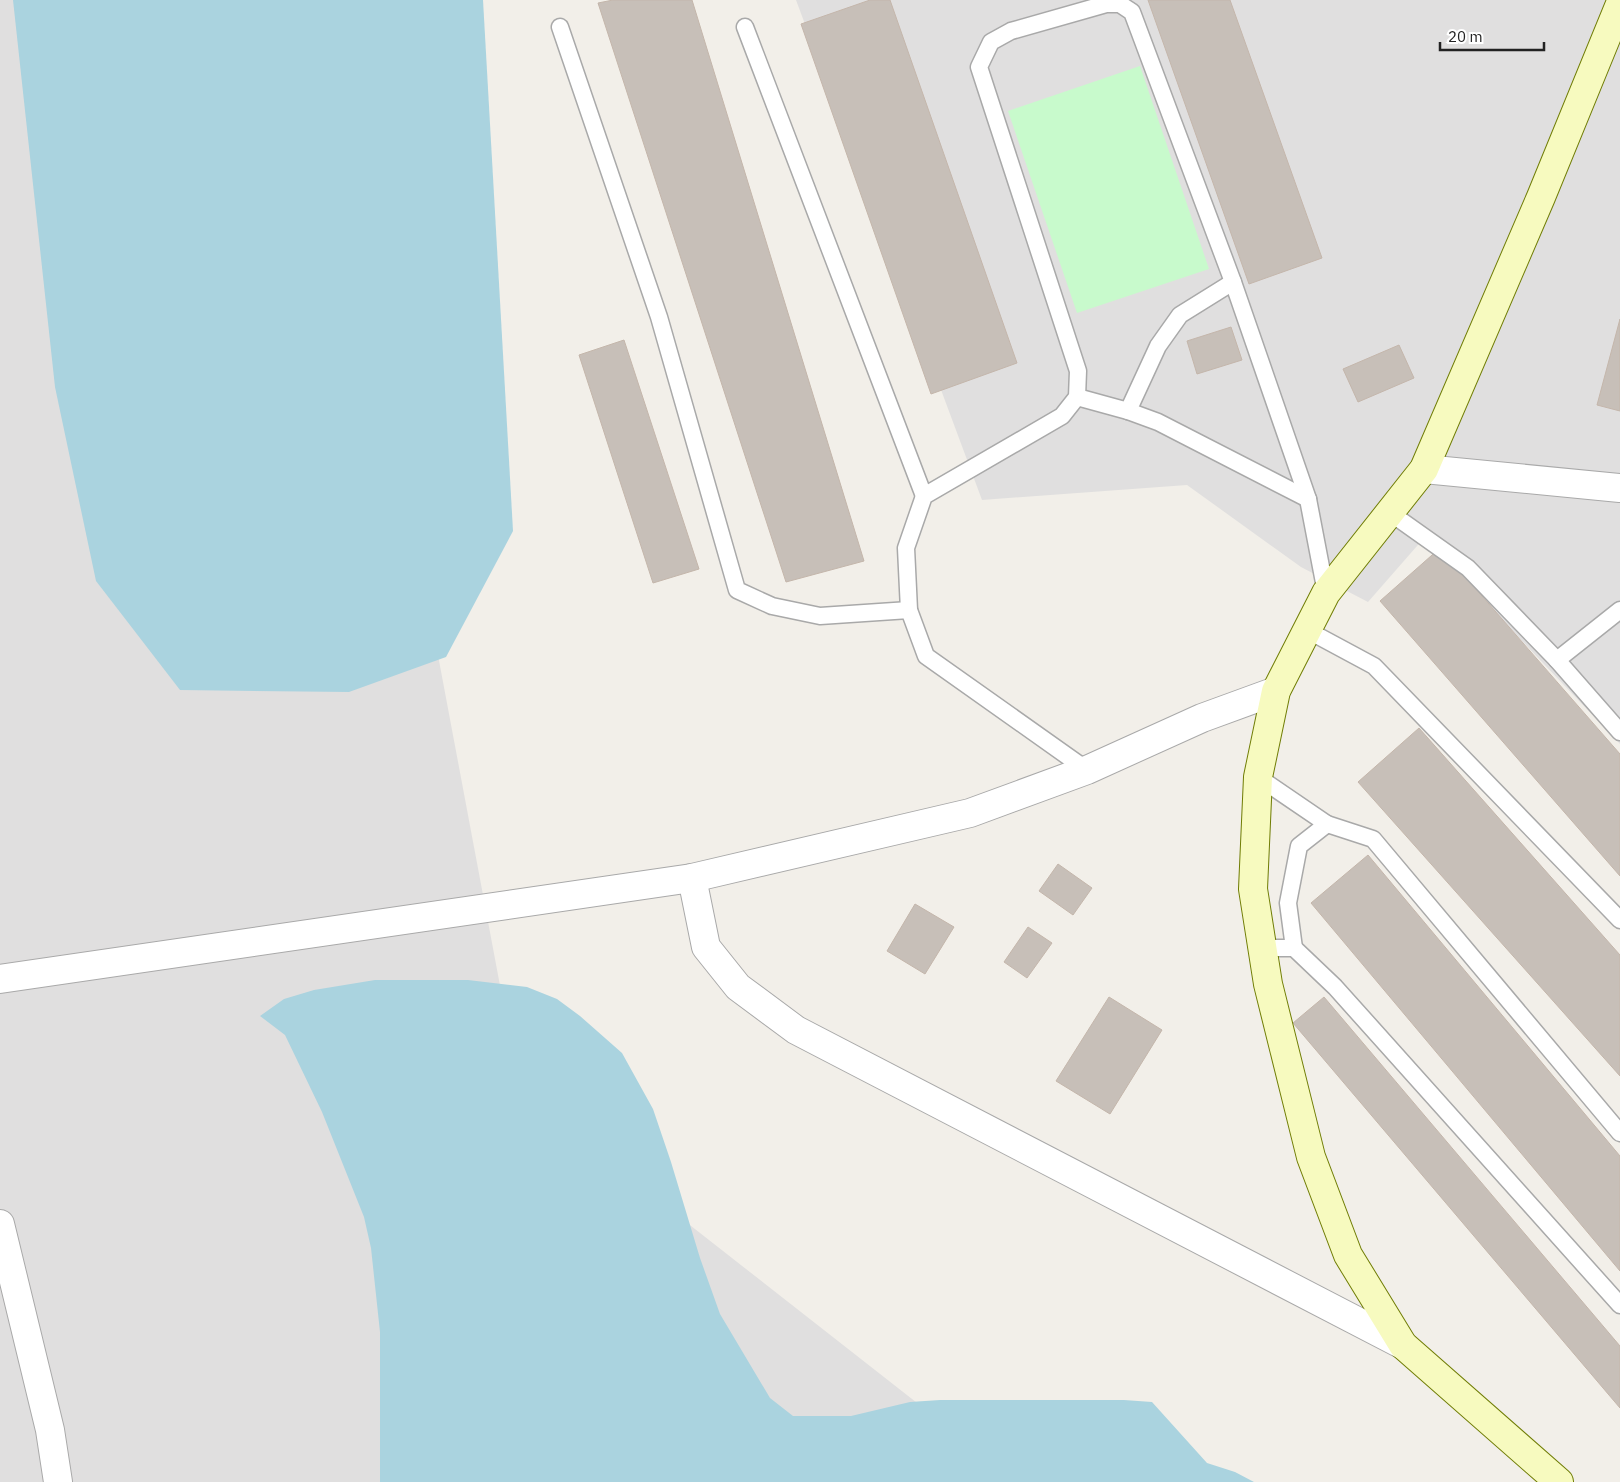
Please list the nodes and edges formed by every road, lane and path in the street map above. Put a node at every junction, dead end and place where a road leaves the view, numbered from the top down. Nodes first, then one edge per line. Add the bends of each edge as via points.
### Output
1 (1620, 4) edge
2 (560, 27) dead end
3 (745, 27) dead end
4 (1233, 282) junction
5 (1077, 397) junction
6 (1128, 411) junction
7 (1424, 469) junction
8 (1620, 488) edge
9 (924, 496) junction
10 (1308, 499) junction
11 (1389, 512) junction
12 (1326, 593) junction
13 (909, 610) junction
14 (1620, 610) edge
15 (1307, 630) junction
16 (1557, 660) junction
17 (1276, 691) junction
18 (1620, 732) edge
19 (1087, 770) junction
20 (1258, 777) junction
21 (1327, 824) junction
22 (692, 878) junction
23 (1620, 920) edge
24 (1262, 948) junction
25 (1294, 948) junction
26 (0, 979) edge
27 (1620, 1133) edge
28 (0, 1224) edge
29 (1620, 1305) edge
30 (1403, 1346) junction
31 (58, 1482) edge
32 (1559, 1482) edge

1 - 7 street
2 - 13 lane via 659,317 737,590 772,606 820,616
3 - 9 lane
4 - 5 lane via 1132,12 1120,4 1106,4 1011,31 991,42 979,67 1078,371
4 - 6 lane via 1180,315 1158,346
4 - 10 lane
5 - 6 lane
5 - 9 lane via 1062,416
6 - 10 lane via 1158,422
7 - 8 street
7 - 11 street
9 - 13 lane via 906,548
10 - 12 lane
11 - 12 street
11 - 16 lane via 1468,568
12 - 15 street
13 - 19 lane via 926,656
14 - 16 lane
15 - 17 street
15 - 23 lane via 1374,666
16 - 18 lane
17 - 19 street via 1202,718
17 - 20 street
19 - 22 street via 970,813
20 - 21 lane
20 - 24 street via 1253,889
21 - 25 lane via 1298,846 1288,903
21 - 27 lane via 1373,839
22 - 26 street
22 - 30 street via 706,947 738,987 796,1030
24 - 25 lane
24 - 30 street via 1311,1156 1348,1255
25 - 29 lane via 1335,987
28 - 31 street via 50,1430
30 - 32 street

